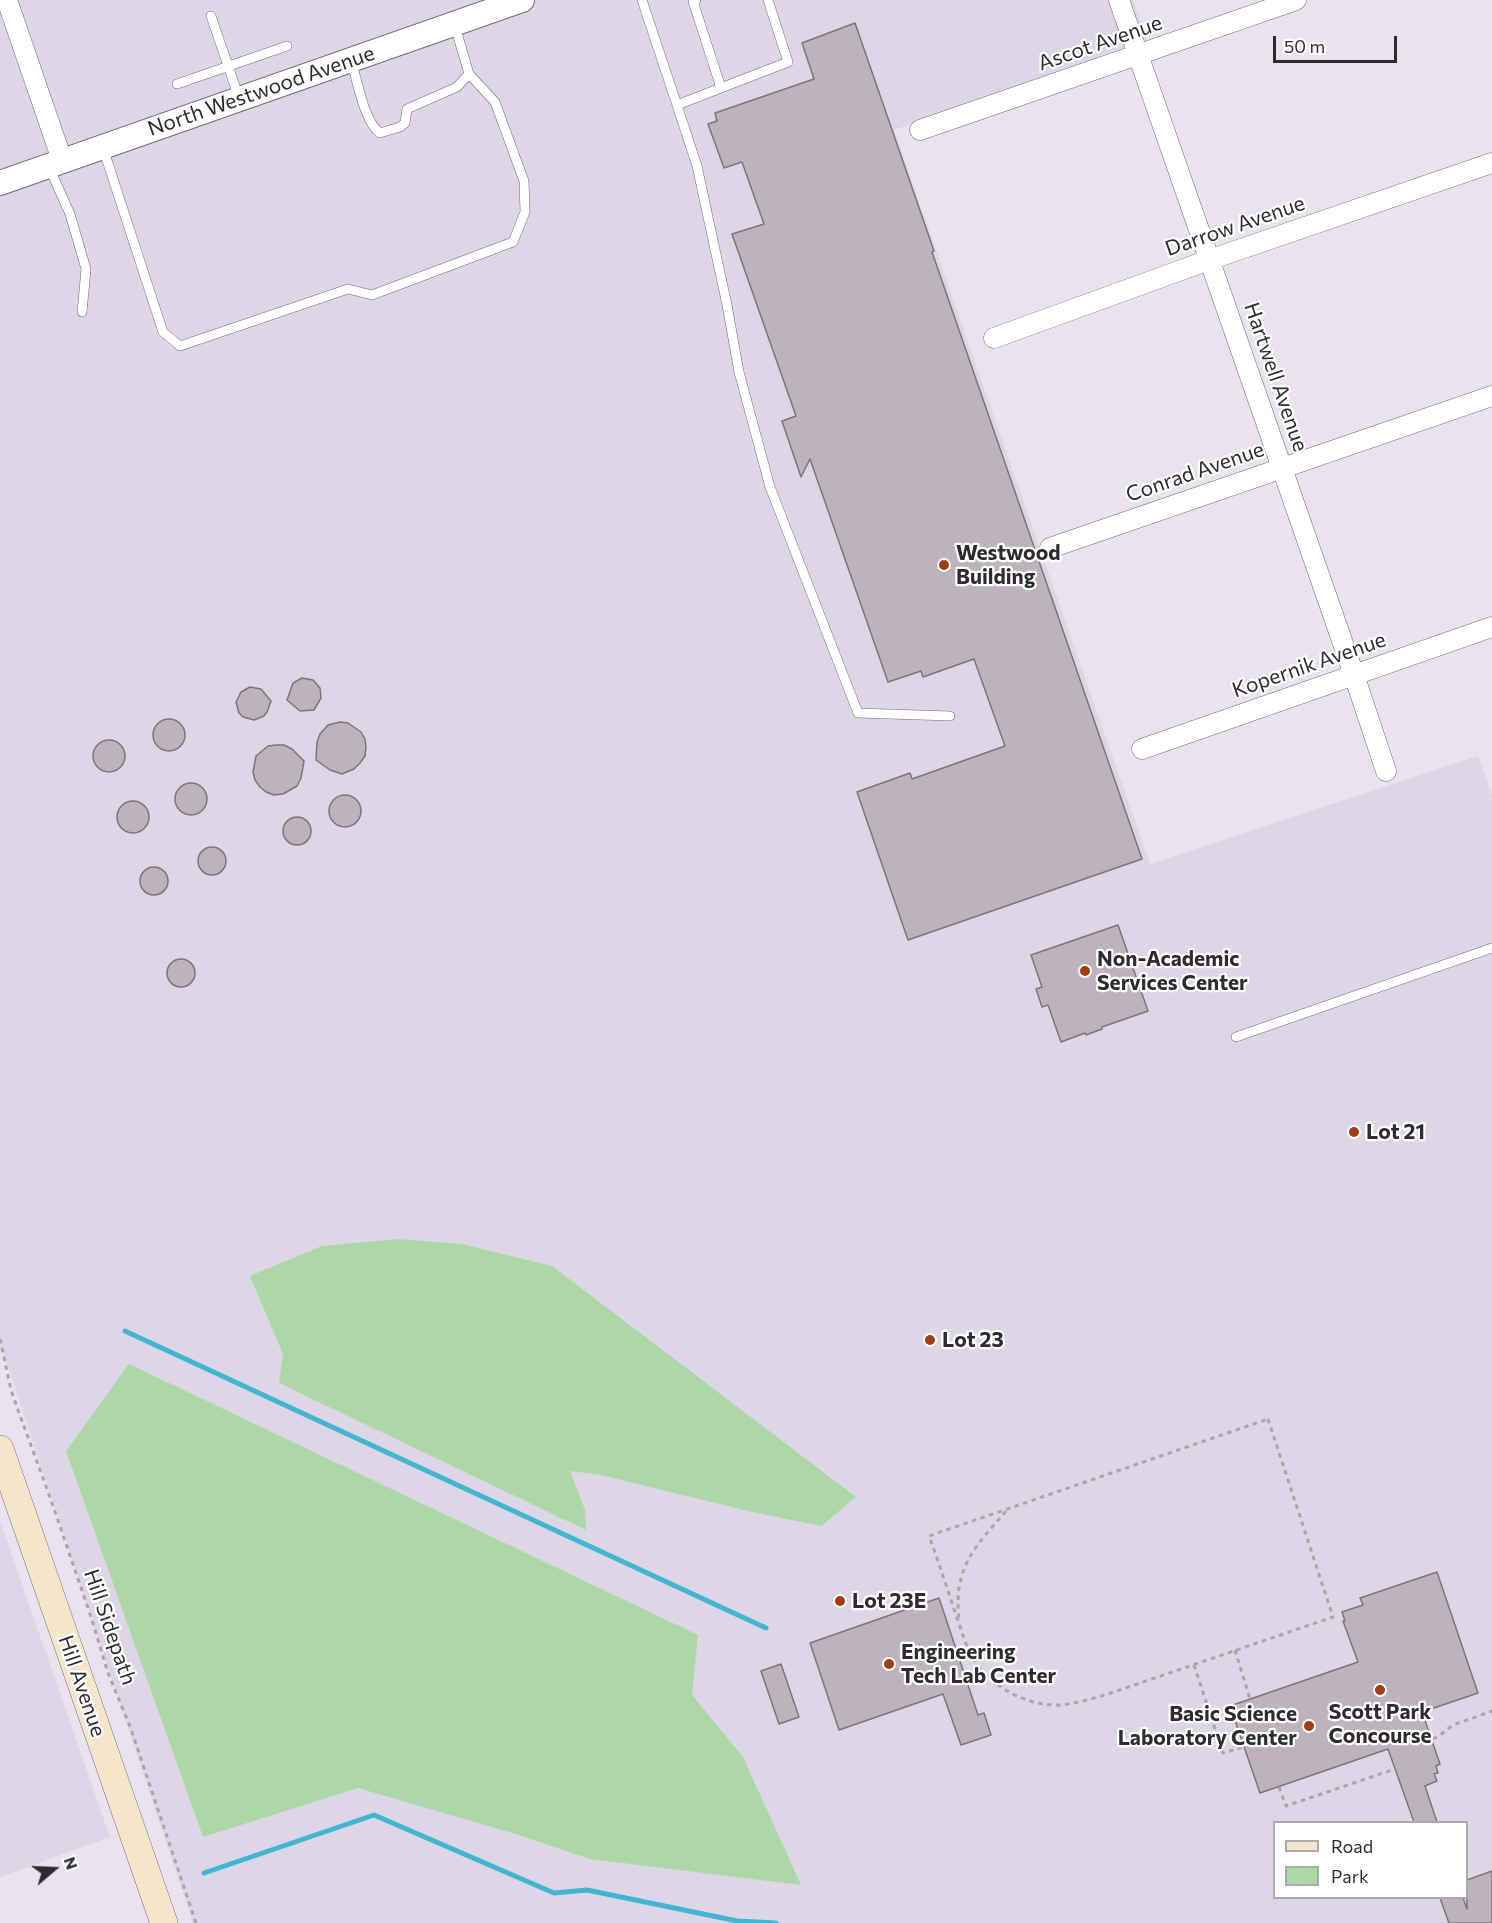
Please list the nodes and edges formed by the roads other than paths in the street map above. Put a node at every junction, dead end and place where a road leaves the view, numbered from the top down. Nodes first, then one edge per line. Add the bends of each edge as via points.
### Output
1 (7, 0) edge
2 (522, 0) edge
3 (642, 0) edge
4 (696, 0) edge
5 (768, 0) edge
6 (1119, 0) edge
7 (1296, 0) edge
8 (211, 16) dead end
9 (454, 24) junction
10 (287, 46) dead end
11 (1138, 55) junction
12 (351, 60) junction
13 (228, 66) junction
14 (469, 74) junction
15 (177, 84) dead end
16 (721, 88) junction
17 (239, 98) junction
18 (677, 105) junction
19 (920, 130) dead end
20 (102, 146) junction
21 (55, 162) junction
22 (1492, 162) edge
23 (0, 183) edge
24 (1209, 260) junction
25 (82, 312) dead end
26 (994, 338) dead end
27 (1492, 396) edge
28 (1282, 467) junction
29 (1050, 548) dead end
30 (1492, 627) edge
31 (1354, 675) junction
32 (950, 716) dead end
33 (1142, 749) dead end
34 (1386, 771) dead end
35 (1492, 948) edge
36 (1236, 1037) dead end
37 (0, 1449) edge
38 (164, 1923) edge

1 - 21 street
2 - 9 street, North Westwood Avenue
3 - 18 lane
4 - 16 lane via 693,1
5 - 16 lane via 788,62
6 - 11 street, Hartwell Avenue
7 - 11 street, Ascot Avenue
8 - 13 lane
9 - 12 street, North Westwood Avenue
9 - 14 lane
10 - 13 lane
11 - 19 street, Ascot Avenue
11 - 24 street, Hartwell Avenue
12 - 14 lane via 369,120 380,134 405,123 407,109 457,87
12 - 17 street, North Westwood Avenue
13 - 15 lane
13 - 17 lane
14 - 20 lane via 495,102 524,182 525,212 513,242 372,295 348,289 180,346 163,332
16 - 18 lane
17 - 20 street, North Westwood Avenue
18 - 32 lane via 697,166 739,372 770,487 858,713
20 - 21 street, North Westwood Avenue
21 - 23 street, North Westwood Avenue
21 - 25 lane via 86,269
22 - 24 street, Darrow Avenue
24 - 26 street, Darrow Avenue
24 - 28 street, Hartwell Avenue
27 - 28 street, Conrad Avenue
28 - 29 street, Conrad Avenue
28 - 31 street, Hartwell Avenue
30 - 31 street, Kopernik Avenue
31 - 33 street, Kopernik Avenue
31 - 34 street, Hartwell Avenue
35 - 36 lane
37 - 38 main road, Hill Avenue

